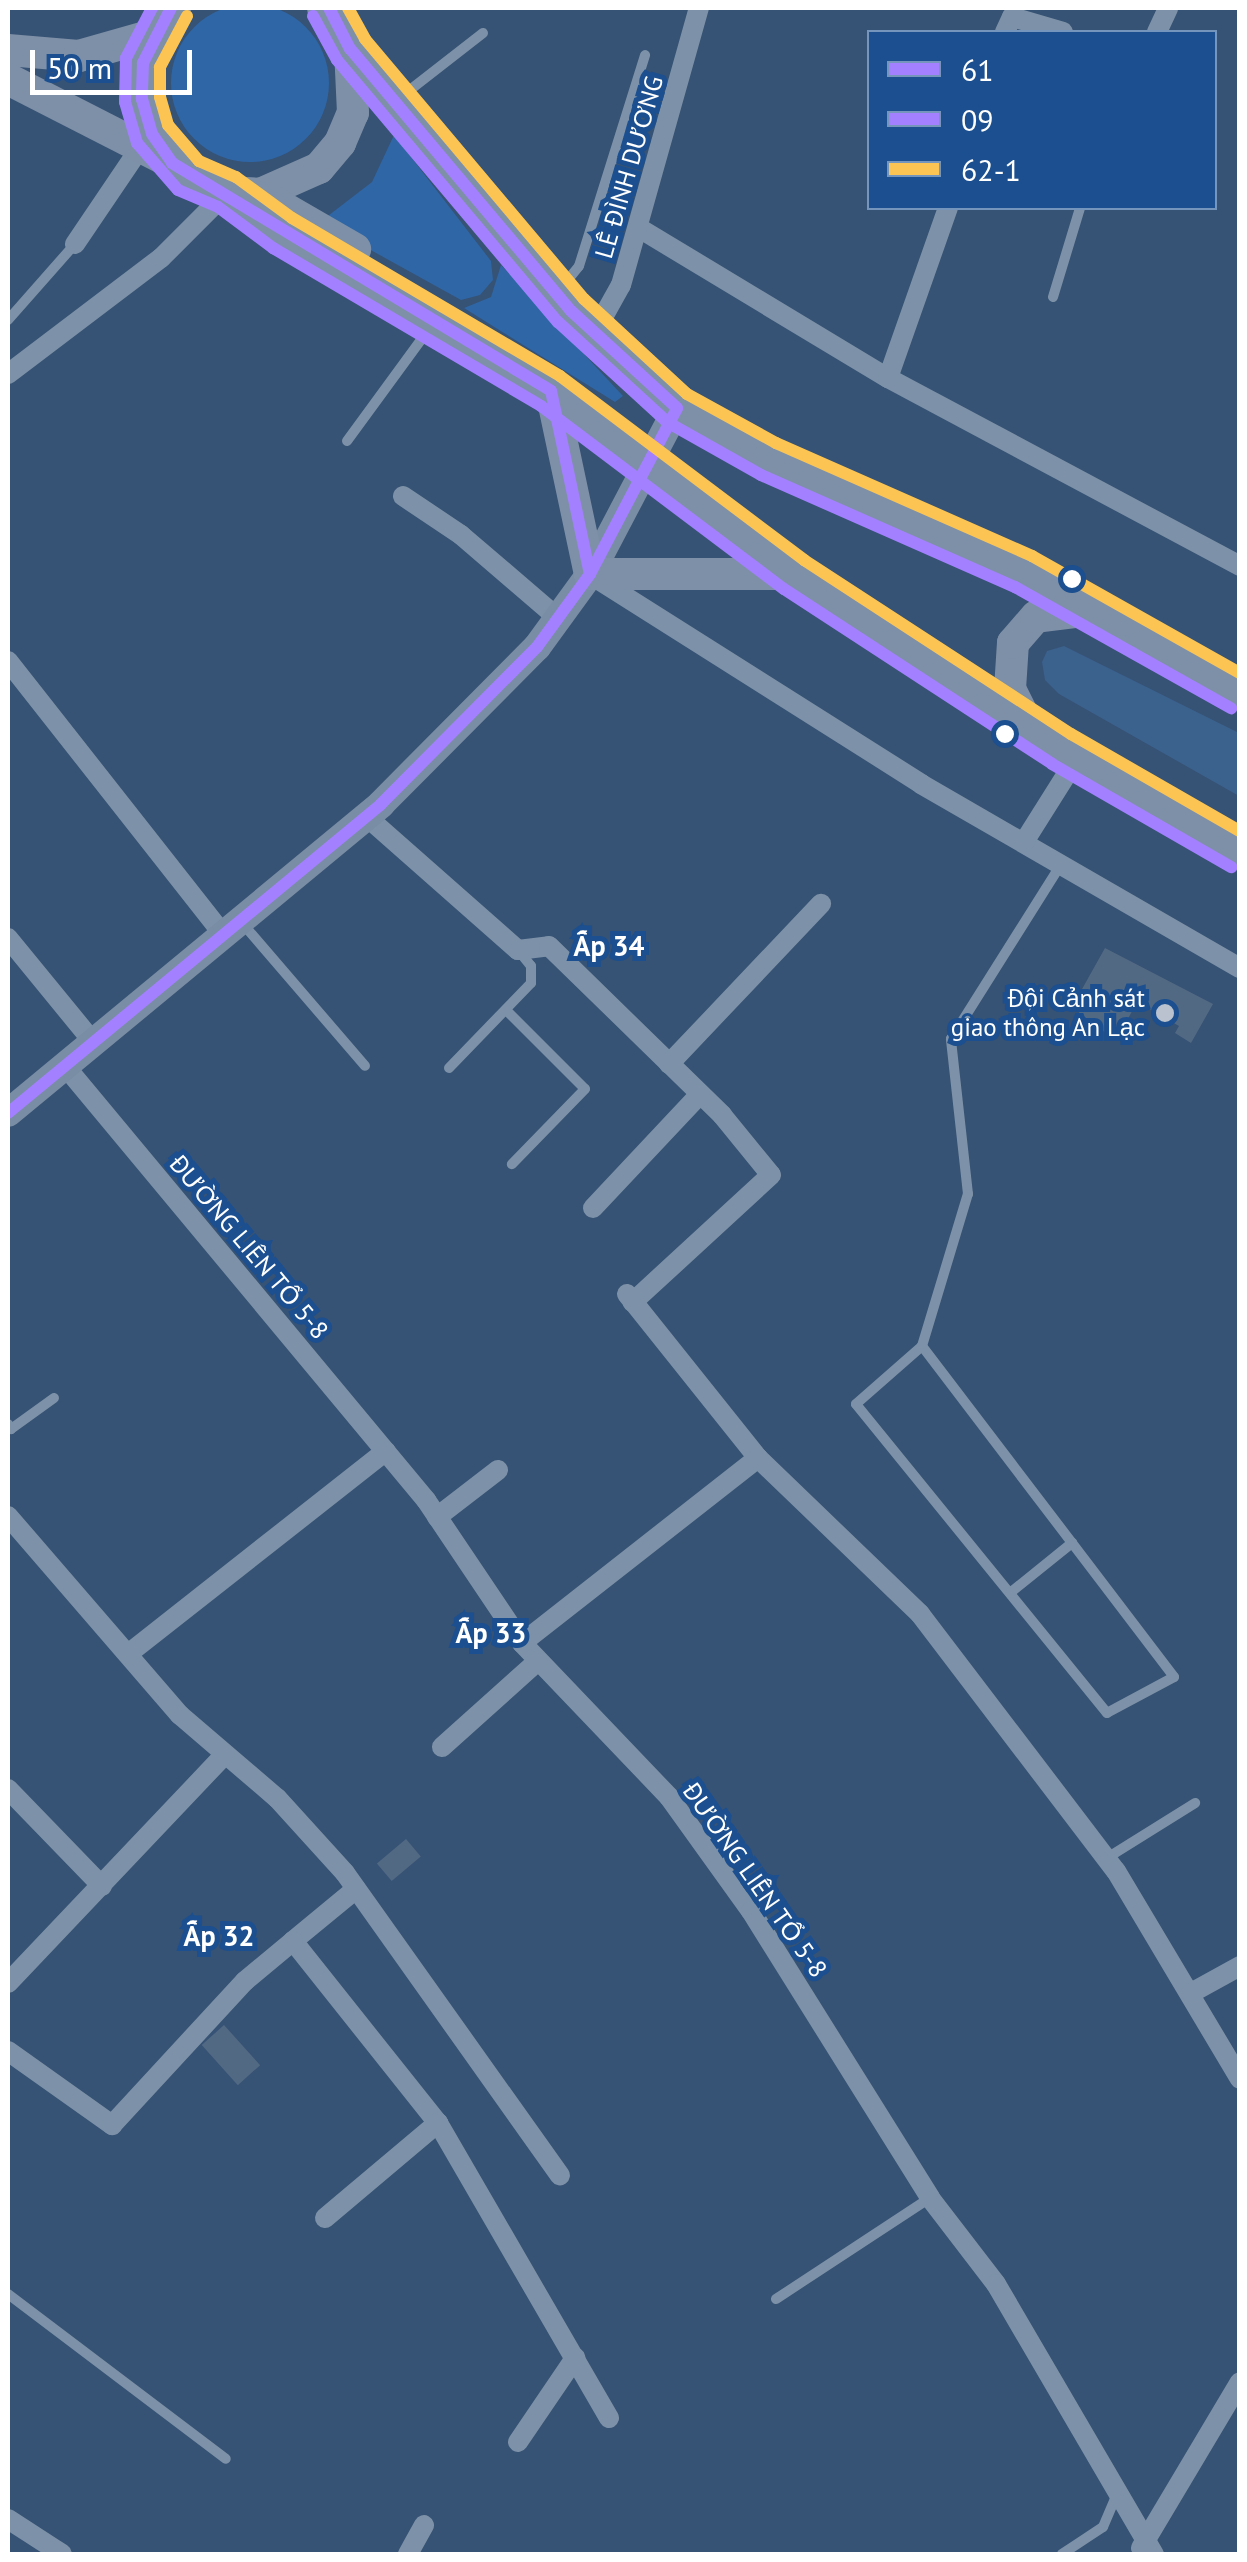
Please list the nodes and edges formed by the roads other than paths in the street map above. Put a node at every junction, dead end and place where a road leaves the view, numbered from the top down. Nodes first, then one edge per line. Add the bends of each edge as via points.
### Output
1 (175, 8) edge
2 (323, 8) edge
3 (699, 8) edge
4 (1009, 19) edge
5 (1055, 30) edge
6 (483, 33) dead end
7 (152, 35) junction
8 (350, 48) junction
9 (8, 50) edge
10 (644, 55) dead end
11 (8, 78) edge
12 (397, 100) junction
13 (140, 148) junction
14 (172, 163) junction
15 (243, 193) junction
16 (947, 210) edge
17 (1079, 210) edge
18 (640, 228) junction
19 (75, 244) joint
20 (558, 293) junction
21 (1052, 297) dead end
22 (8, 320) edge
23 (436, 320) junction
24 (593, 334) junction
25 (8, 374) edge
26 (888, 378) junction
27 (550, 391) junction
28 (677, 408) junction
29 (347, 441) dead end
30 (646, 459) junction
31 (403, 496) dead end
32 (1240, 566) edge
33 (590, 574) junction
34 (794, 574) junction
35 (1096, 611) junction
36 (558, 618) junction
37 (8, 660) edge
38 (1240, 693) edge
39 (1030, 729) junction
40 (1078, 758) junction
41 (367, 817) junction
42 (1024, 842) junction
43 (1240, 852) edge
44 (1060, 864) junction
45 (821, 904) dead end
46 (234, 931) junction
47 (8, 938) edge
48 (518, 950) junction
49 (1240, 968) edge
50 (507, 1012) junction
51 (94, 1043) junction
52 (670, 1064) junction
53 (65, 1066) junction
54 (365, 1066) dead end
55 (450, 1068) dead end
56 (700, 1094) junction
57 (8, 1113) edge
58 (512, 1164) dead end
59 (593, 1208) dead end
60 (922, 1346) junction
61 (54, 1398) dead end
62 (8, 1424) edge
63 (386, 1451) junction
64 (758, 1458) junction
65 (498, 1470) dead end
66 (8, 1516) edge
67 (436, 1517) junction
68 (1072, 1543) junction
69 (1010, 1593) junction
70 (522, 1643) junction
71 (128, 1654) junction
72 (538, 1661) junction
73 (442, 1747) dead end
74 (225, 1754) junction
75 (8, 1789) edge
76 (1195, 1802) dead end
77 (1106, 1858) junction
78 (102, 1886) junction
79 (356, 1889) junction
80 (293, 1940) junction
81 (1240, 1966) edge
82 (8, 1983) edge
83 (1191, 1993) junction
84 (8, 2050) edge
85 (1240, 2079) edge
86 (438, 2122) junction
87 (560, 2175) dead end
88 (930, 2198) junction
89 (325, 2218) dead end
90 (8, 2294) edge
91 (776, 2298) dead end
92 (574, 2358) junction
93 (1240, 2382) edge
94 (609, 2418) dead end
95 (518, 2442) dead end
96 (226, 2459) dead end
97 (1116, 2496) junction
98 (8, 2519) edge
99 (424, 2525) dead end
100 (1146, 2550) edge
101 (62, 2554) edge
102 (408, 2554) edge
103 (1062, 2554) edge

1 - 7 highway
2 - 8 highway
3 - 18 street, LÊ ĐÌNH DƯƠNG
4 - 5 street
6 - 12 lane
7 - 9 highway via 79,56
7 - 14 highway via 142,99 152,134
8 - 12 highway
8 - 15 highway via 356,81 340,143 305,177
10 - 20 lane via 579,266
11 - 13 highway
12 - 20 highway
13 - 14 highway
13 - 19 street
14 - 15 highway
15 - 23 highway via 282,233
15 - 25 street
15 - 30 highway via 532,355 613,416
16 - 26 street
17 - 21 lane
18 - 24 street, LÊ ĐÌNH DƯƠNG via 621,286
18 - 26 street
19 - 22 lane
20 - 24 highway
23 - 27 highway
23 - 29 lane
24 - 28 highway
26 - 32 street
27 - 30 highway via 604,436
27 - 33 highway
28 - 30 main road
28 - 35 highway via 768,458 1009,564
30 - 33 main road
30 - 34 highway
31 - 36 street via 461,535
33 - 34 highway
33 - 36 main road
33 - 42 street via 749,679
34 - 39 highway
35 - 38 highway
35 - 39 highway via 1049,612 1026,625 1013,643 1010,689
36 - 41 main road via 538,647
37 - 46 street
39 - 40 highway
40 - 42 street
40 - 43 highway
41 - 46 main road
41 - 48 street
42 - 44 street
44 - 49 street
44 - 60 lane via 952,1038 968,1194
45 - 52 street
46 - 51 main road
46 - 54 lane
47 - 51 street
48 - 50 lane via 534,978
48 - 52 street via 548,946
50 - 55 lane
50 - 58 lane via 584,1090
51 - 53 main road
52 - 56 street
53 - 57 main road
53 - 63 street, ĐƯỜNG LIÊN TỔ 5-8
56 - 59 street
56 - 64 street via 771,1176 630,1298
60 - 68 lane
60 - 69 lane via 856,1404
61 - 62 lane via 11,1429
63 - 67 street, ĐƯỜNG LIÊN TỔ 5-8
63 - 71 street
64 - 70 street
64 - 77 street via 920,1614
65 - 67 street
66 - 71 street
67 - 70 street, ĐƯỜNG LIÊN TỔ 5-8
68 - 69 lane
68 - 69 lane via 1174,1677 1107,1713
70 - 72 street, ĐƯỜNG LIÊN TỔ 5-8
71 - 74 street via 180,1715
72 - 73 street
72 - 88 street, ĐƯỜNG LIÊN TỔ 5-8 via 669,1797 772,1943
74 - 78 street
74 - 79 street via 277,1798
75 - 78 street
76 - 77 lane
77 - 83 street
78 - 82 street
79 - 80 street
79 - 87 street
80 - 84 street via 245,1981 112,2125
80 - 86 street
81 - 83 street
83 - 85 street
86 - 89 street
86 - 92 street
88 - 91 lane
88 - 97 street, ĐƯỜNG LIÊN TỔ 5-8 via 996,2284
90 - 96 lane
92 - 94 street
92 - 95 street
93 - 100 street
97 - 100 street, ĐƯỜNG LIÊN TỔ 5-8
97 - 103 lane via 1104,2526
98 - 101 street
99 - 102 street

